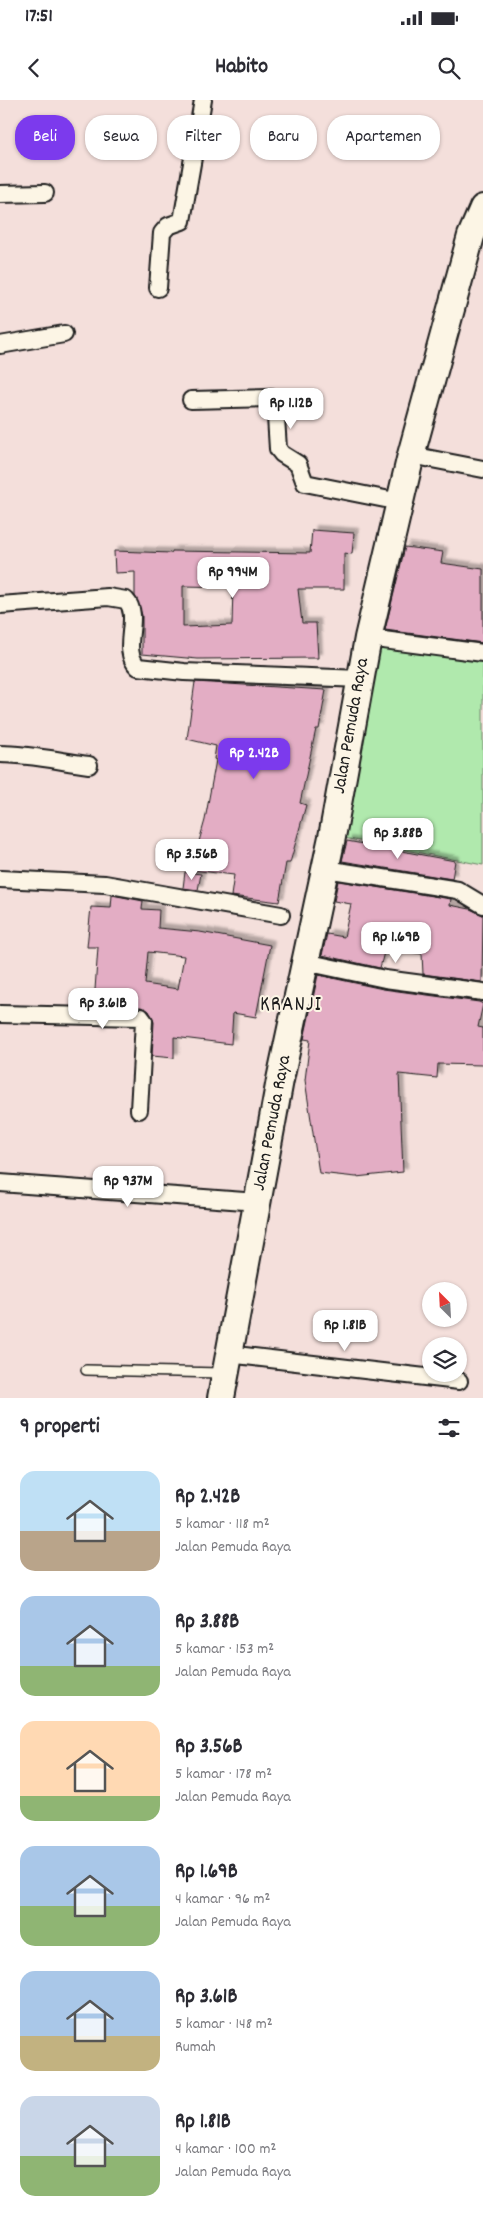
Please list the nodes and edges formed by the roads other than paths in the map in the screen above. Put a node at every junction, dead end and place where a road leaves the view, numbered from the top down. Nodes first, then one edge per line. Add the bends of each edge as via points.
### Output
1 (203, 100) edge
2 (45, 193) dead end
3 (0, 194) edge
4 (483, 208) edge
5 (158, 288) dead end
6 (64, 334) dead end
7 (0, 345) edge
8 (191, 400) dead end
9 (411, 454) junction
10 (483, 469) edge
11 (400, 502) junction
12 (0, 605) edge
13 (368, 638) junction
14 (483, 653) edge
15 (361, 679) junction
16 (0, 754) edge
17 (89, 765) dead end
18 (326, 869) junction
19 (0, 879) edge
20 (483, 905) edge
21 (281, 915) dead end
22 (305, 962) junction
23 (483, 992) edge
24 (0, 1014) edge
25 (139, 1110) dead end
26 (0, 1183) edge
27 (258, 1202) junction
28 (86, 1370) dead end
29 (225, 1375) edge
30 (422, 1380) edge

1 - 5 street via 182,222 168,226 162,233
2 - 3 street
4 - 9 main road, Jalan Pemuda Raya via 471,236
6 - 7 street
8 - 11 street via 271,398 275,401 278,449 298,464 305,483
9 - 10 street
9 - 11 main road, Jalan Pemuda Raya
11 - 13 main road, Jalan Pemuda Raya
12 - 15 street via 108,597 126,600 132,609 130,654 138,667 184,672
13 - 14 street
13 - 15 main road, Jalan Pemuda Raya
15 - 18 main road, Jalan Pemuda Raya
16 - 17 street via 21,754 35,759
18 - 20 street via 458,890
18 - 22 main road, Jalan Pemuda Raya
19 - 21 street via 106,884
22 - 23 street via 385,979
22 - 27 main road, Jalan Pemuda Raya
24 - 25 street via 141,1017 144,1021
26 - 27 street
27 - 29 main road, Jalan Pemuda Raya
28 - 29 lane
29 - 30 street

